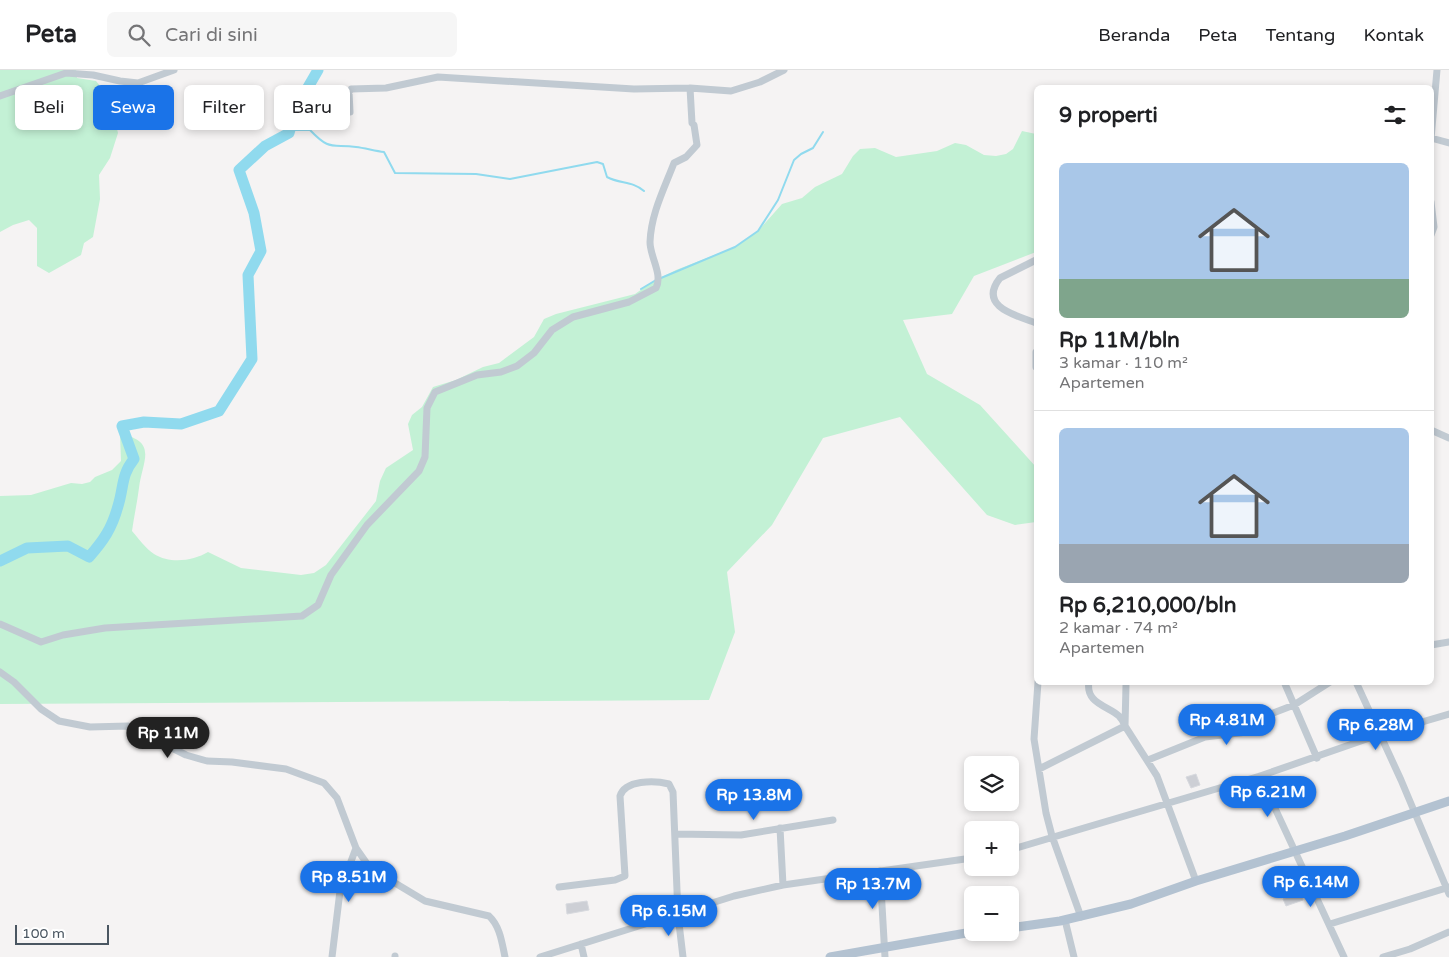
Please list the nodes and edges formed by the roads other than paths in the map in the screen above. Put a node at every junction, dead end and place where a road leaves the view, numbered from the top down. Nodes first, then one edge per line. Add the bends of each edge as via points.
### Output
1 (174, 70) edge
2 (784, 70) edge
3 (1438, 70) edge
4 (690, 88) junction
5 (350, 90) edge
6 (0, 96) edge
7 (1434, 109) edge
8 (1434, 140) edge
9 (1449, 143) edge
10 (1034, 261) edge
11 (1034, 322) edge
12 (1434, 431) edge
13 (1449, 438) edge
14 (0, 624) edge
15 (1449, 642) edge
16 (1434, 644) edge
17 (0, 672) edge
18 (1038, 685) edge
19 (1089, 685) edge
20 (1285, 685) edge
21 (1325, 685) edge
22 (1357, 685) edge
23 (1126, 686) dead end
24 (1294, 705) junction
25 (1449, 714) edge
26 (1126, 726) junction
27 (1380, 734) junction
28 (1316, 758) junction
29 (1148, 760) junction
30 (1039, 769) junction
31 (1260, 776) junction
32 (1449, 801) edge
33 (1167, 803) junction
34 (1414, 812) junction
35 (833, 820) dead end
36 (780, 828) junction
37 (675, 834) junction
38 (1052, 836) junction
39 (1019, 847) edge
40 (356, 848) junction
41 (1295, 850) junction
42 (964, 859) edge
43 (880, 871) junction
44 (1196, 881) junction
45 (783, 885) junction
46 (559, 887) dead end
47 (1448, 890) edge
48 (678, 915) junction
49 (1081, 917) junction
50 (1065, 920) junction
51 (1330, 924) junction
52 (1019, 927) edge
53 (1449, 932) edge
54 (964, 934) edge
55 (581, 944) junction
56 (885, 953) edge
57 (332, 957) edge
58 (505, 957) edge
59 (540, 957) edge
60 (584, 957) edge
61 (683, 957) edge
62 (830, 957) edge
63 (1074, 957) edge
64 (1344, 957) edge
65 (1383, 957) edge

1 - 6 street via 138,83 66,73
2 - 4 street via 731,91
3 - 7 street
4 - 5 street via 634,89 438,77 386,88
4 - 14 street via 697,145 686,157 674,163 652,219 650,244 658,274 656,288 630,302 573,316 552,330 534,353 517,366 477,375 434,392 427,408 425,457 419,471 367,525 331,575 318,605 302,616 105,628 41,642
8 - 9 street
10 - 11 street via 1000,278 994,292 997,303 1006,313
12 - 13 street
15 - 16 street
17 - 40 street via 59,721 90,727 128,726 186,754 220,763 272,766 324,784 337,798
18 - 30 street via 1034,739
19 - 26 street via 1094,700 1119,716
20 - 24 street
21 - 24 street
22 - 27 street
23 - 26 street
24 - 28 street
24 - 29 street via 1268,715 1243,733 1205,737
25 - 27 street
26 - 29 street
26 - 30 street
27 - 28 street
27 - 34 street
28 - 31 street
29 - 33 street
30 - 38 street
31 - 33 street
31 - 41 street
32 - 34 main road
33 - 38 street
33 - 44 street
34 - 41 main road
34 - 47 street
35 - 36 street
36 - 37 street via 733,835
36 - 45 street
37 - 46 street via 669,784 655,782 626,786 620,796 625,876
37 - 48 street
38 - 39 street
38 - 49 street
40 - 57 street via 340,891
40 - 58 street via 370,868 425,901 489,916 494,920
41 - 44 main road
41 - 51 street
42 - 43 street
43 - 45 street
43 - 56 street
44 - 49 main road via 1131,904
45 - 48 street via 734,896
47 - 51 street
48 - 55 street
48 - 61 street
49 - 50 main road
50 - 52 main road
50 - 63 street
51 - 64 street
53 - 65 street
54 - 56 main road
55 - 59 street
55 - 60 street
56 - 62 main road

